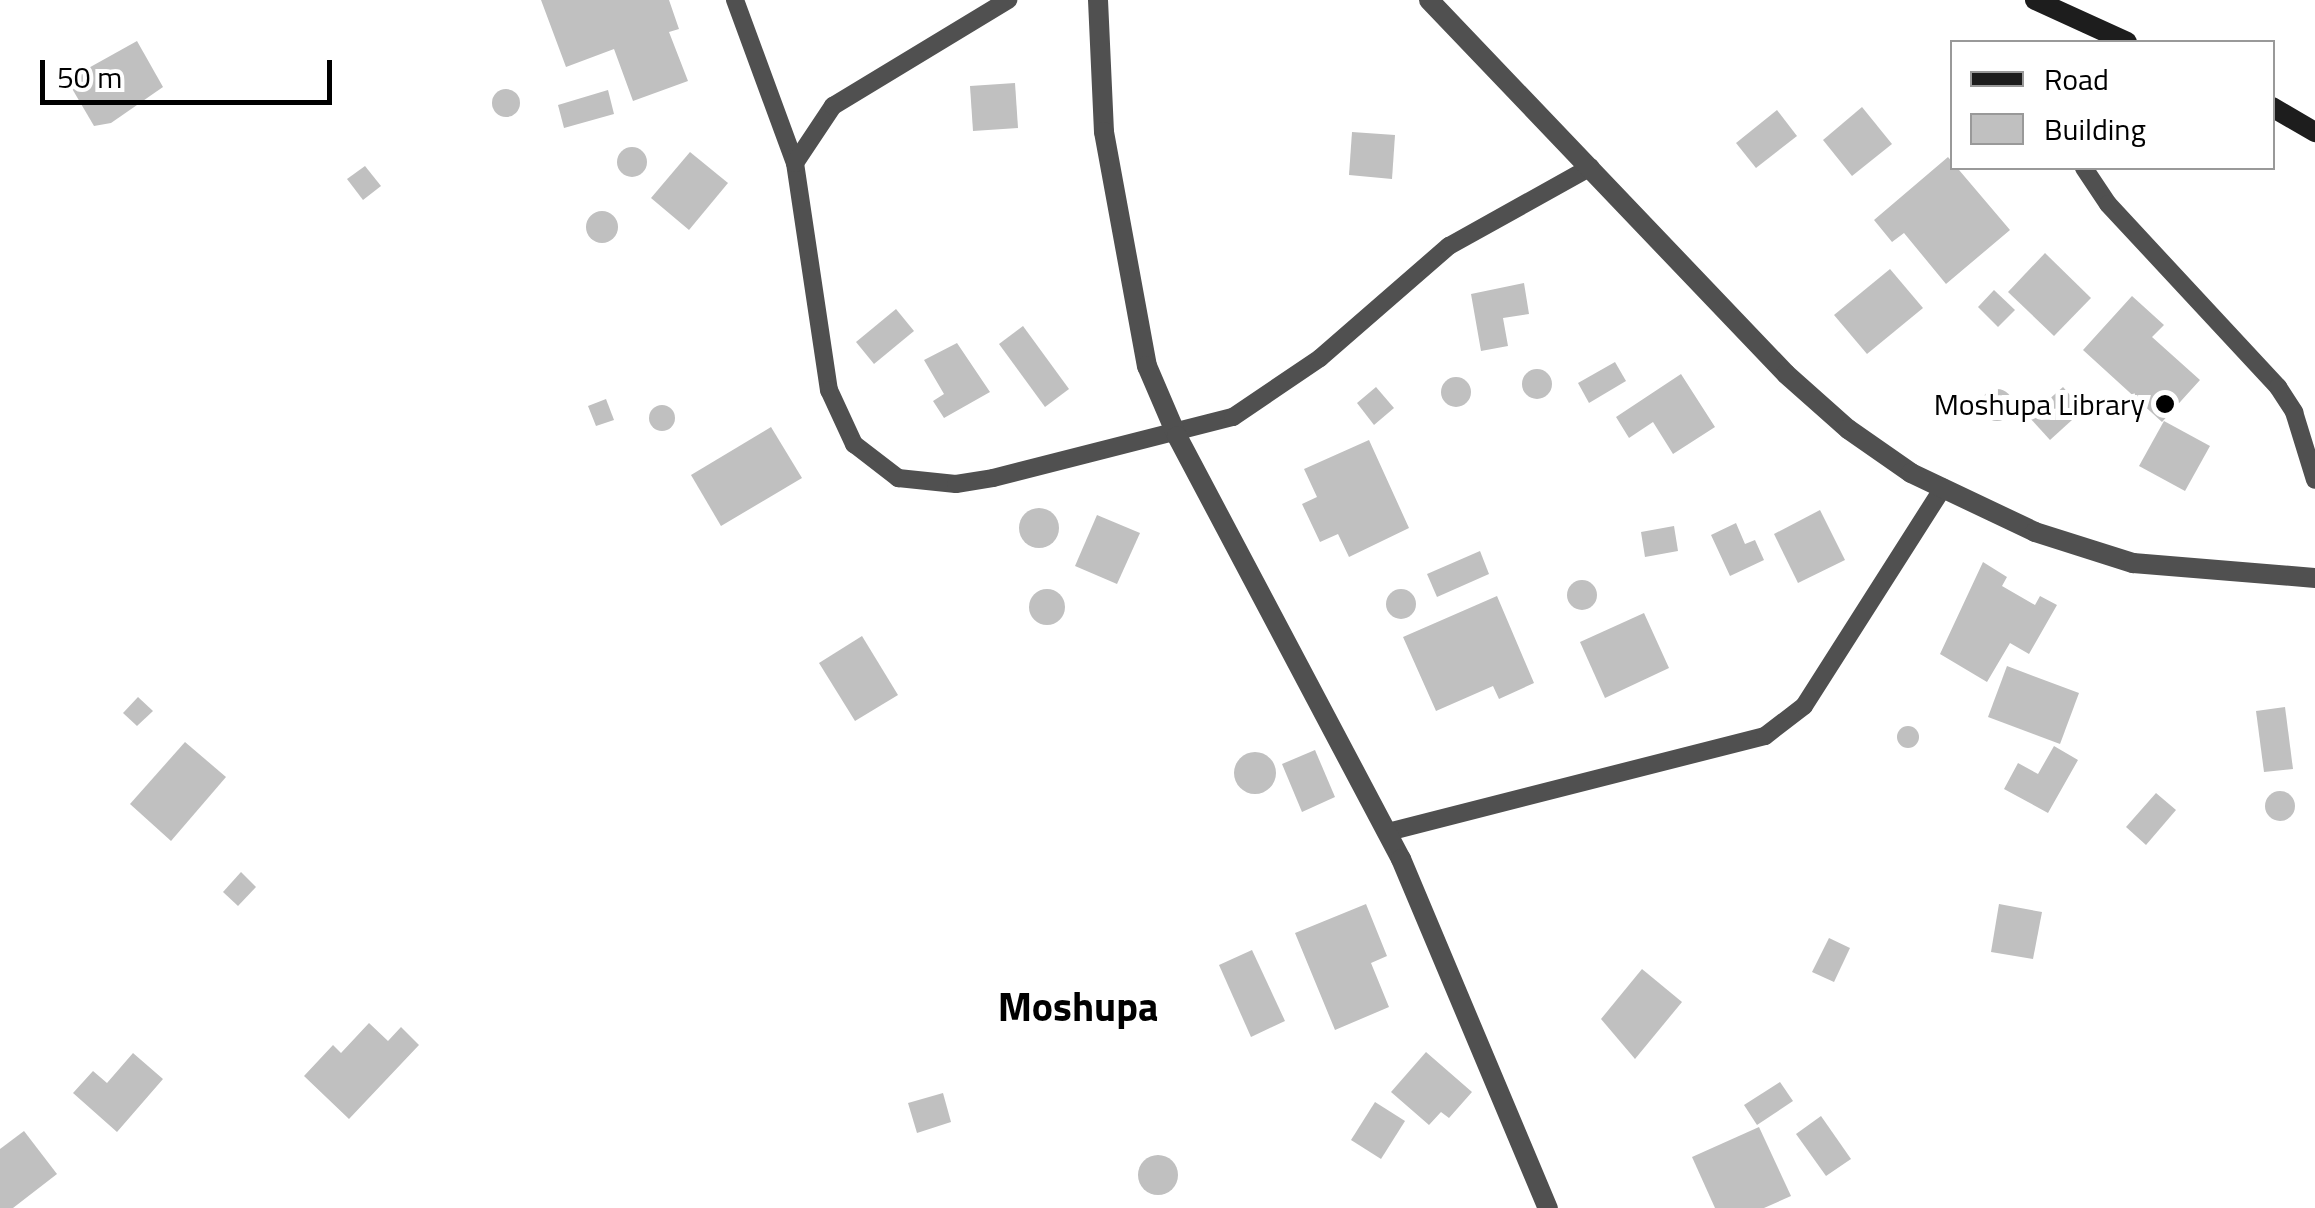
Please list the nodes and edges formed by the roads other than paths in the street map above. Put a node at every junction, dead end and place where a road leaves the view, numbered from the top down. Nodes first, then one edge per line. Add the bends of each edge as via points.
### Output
1 (734, 0) edge
2 (1008, 0) edge
3 (1098, 0) edge
4 (1429, 0) edge
5 (2034, 0) edge
6 (2104, 38) edge
7 (2275, 109) edge
8 (2315, 132) edge
9 (795, 163) junction
10 (1591, 167) junction
11 (2085, 170) edge
12 (1177, 436) junction
13 (2315, 480) edge
14 (1943, 488) junction
15 (2315, 578) edge
16 (1388, 832) junction
17 (1548, 1208) edge

1 - 9 lane
2 - 9 lane via 833,106
3 - 12 street via 1104,132 1128,288 1147,366
4 - 10 street
5 - 6 main road
7 - 8 main road
9 - 12 lane via 829,390 854,444 877,468 898,478 956,484
10 - 12 lane via 1449,246 1263,402
10 - 14 street via 1786,374 1848,429
11 - 13 lane via 2108,204 2278,388 2294,412
12 - 16 street
14 - 15 street via 2035,532 2133,563
14 - 16 lane via 1816,690 1765,736
16 - 17 street

